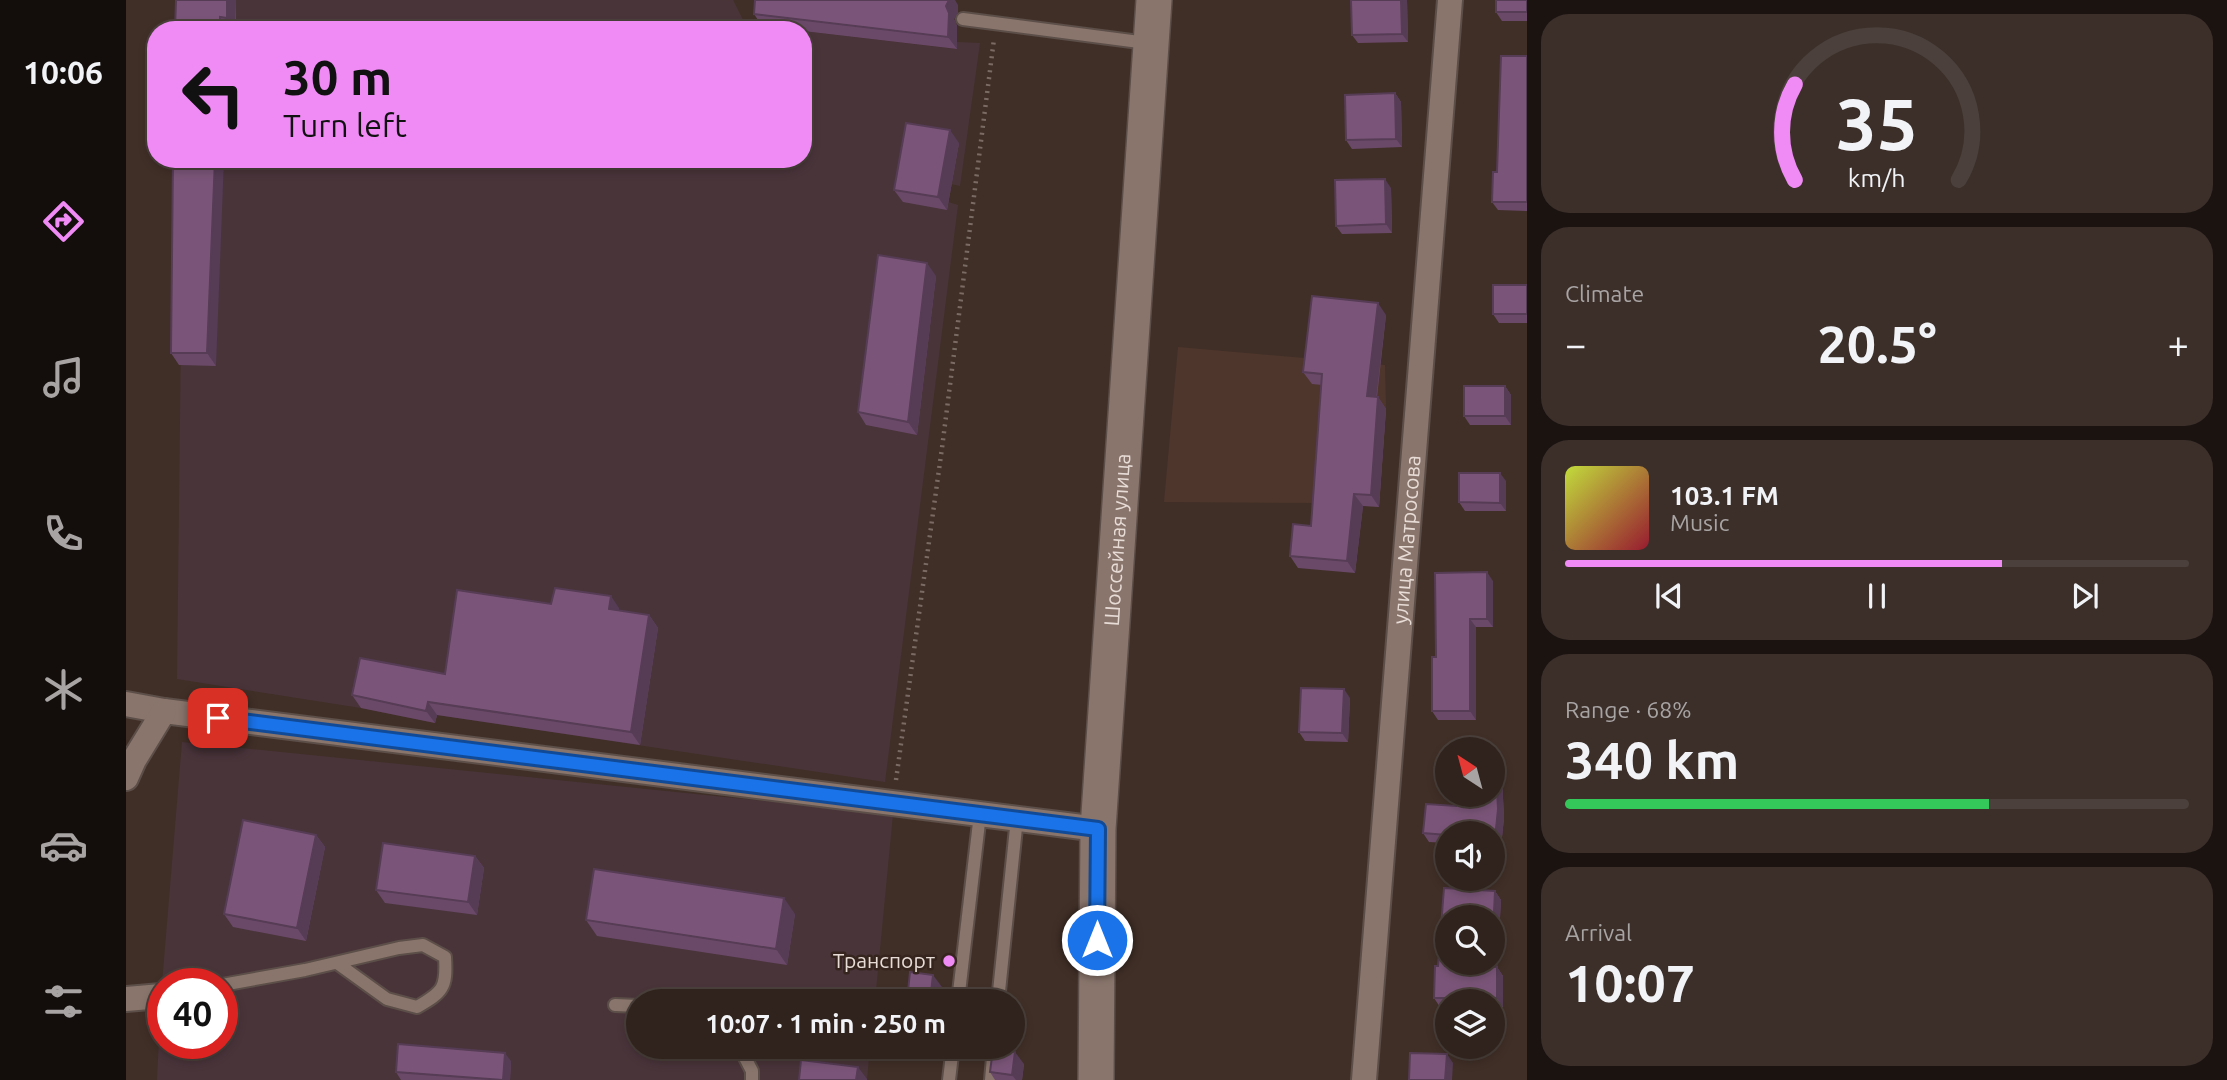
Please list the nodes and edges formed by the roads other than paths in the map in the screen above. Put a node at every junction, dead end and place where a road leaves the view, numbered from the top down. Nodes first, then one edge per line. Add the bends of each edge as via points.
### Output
1 (1154, 0) edge
2 (1450, 0) edge
3 (963, 19) dead end
4 (1151, 44) junction
5 (126, 704) edge
6 (164, 711) junction
7 (126, 778) edge
8 (980, 814) junction
9 (1017, 818) junction
10 (1098, 829) junction
11 (337, 963) junction
12 (238, 982) edge
13 (959, 989) edge
14 (999, 989) edge
15 (147, 997) edge
16 (126, 999) edge
17 (615, 1004) dead end
18 (626, 1005) edge
19 (746, 1059) edge
20 (951, 1059) edge
21 (992, 1059) edge
22 (752, 1080) edge
23 (949, 1080) edge
24 (990, 1080) edge
25 (1096, 1080) edge
26 (1364, 1080) edge

1 - 4 street, Шоссейная улица
2 - 26 street, улица Матросова
3 - 4 lane
4 - 10 street, Шоссейная улица
5 - 6 street
6 - 7 street
6 - 8 street
8 - 9 street
8 - 13 lane
9 - 10 street
9 - 14 lane
10 - 25 street, Шоссейная улица
11 - 11 lane via 423,945 445,957 446,976 438,995 417,1007 387,999
11 - 12 lane
15 - 16 street
17 - 18 lane
19 - 22 lane
20 - 23 lane
21 - 24 lane

